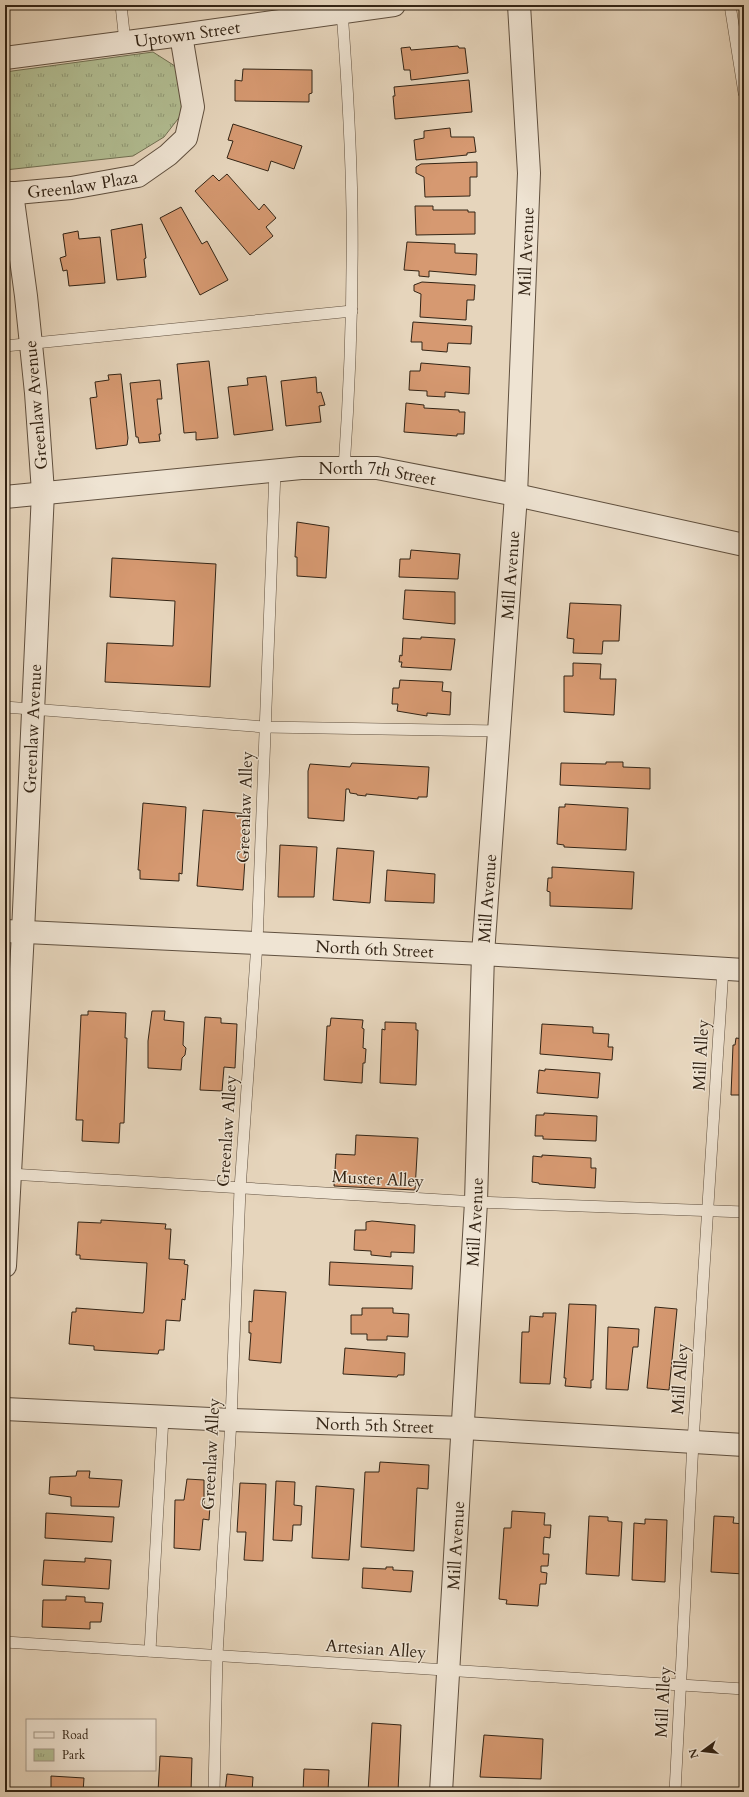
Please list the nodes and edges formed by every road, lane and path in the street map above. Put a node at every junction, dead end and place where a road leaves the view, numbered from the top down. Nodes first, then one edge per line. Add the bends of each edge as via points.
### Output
1 (121, 5) edge
2 (394, 5) edge
3 (519, 5) edge
4 (730, 5) edge
5 (366, 7) edge
6 (342, 11) junction
7 (181, 35) junction
8 (125, 42) junction
9 (5, 58) edge
10 (744, 92) edge
11 (8, 194) edge
12 (352, 311) junction
13 (31, 343) junction
14 (5, 346) edge
15 (344, 468) junction
16 (275, 471) junction
17 (43, 492) junction
18 (516, 495) junction
19 (5, 497) edge
20 (744, 545) edge
21 (5, 707) edge
22 (33, 709) junction
23 (265, 727) junction
24 (499, 731) junction
25 (14, 931) edge
26 (257, 943) junction
27 (483, 954) junction
28 (733, 969) edge
29 (10, 1174) junction
30 (240, 1189) junction
31 (476, 1202) junction
32 (709, 1209) junction
33 (744, 1212) edge
34 (5, 1266) edge
35 (5, 1409) edge
36 (163, 1417) junction
37 (231, 1420) junction
38 (464, 1428) junction
39 (693, 1442) junction
40 (744, 1445) edge
41 (5, 1642) edge
42 (150, 1651) junction
43 (217, 1655) junction
44 (448, 1671) junction
45 (681, 1686) junction
46 (744, 1689) edge
47 (214, 1792) edge
48 (441, 1792) edge
49 (675, 1792) edge

1 - 8 lane
2 - 5 street, Uptown Street
3 - 18 street, Mill Avenue via 529,173
4 - 10 lane
5 - 6 street, Uptown Street
6 - 7 street, Uptown Street
6 - 12 lane via 349,111
7 - 8 street, Uptown Street
7 - 11 street, Greenlaw Plaza via 193,106 186,138 168,155 138,176 71,188
8 - 9 street, Uptown Street
11 - 13 street, Greenlaw Avenue
12 - 13 lane
12 - 15 lane
13 - 14 lane
13 - 17 street, Greenlaw Avenue
15 - 16 street, North 7th Street
15 - 18 street, North 7th Street via 377,468
16 - 17 street, North 7th Street
16 - 23 lane, Greenlaw Alley
17 - 19 street, North 7th Street
17 - 22 street, Greenlaw Avenue
18 - 20 street, North 7th Street
18 - 24 street, Mill Avenue
21 - 22 lane
22 - 23 lane
22 - 25 street, Greenlaw Avenue
23 - 24 lane
23 - 26 lane, Greenlaw Alley
24 - 27 street, Mill Avenue
25 - 26 street, North 6th Street
25 - 29 street, Greenlaw Avenue
26 - 27 street, North 6th Street
26 - 30 lane, Greenlaw Alley
27 - 28 street, North 6th Street
27 - 31 street, Mill Avenue
28 - 32 lane, Mill Alley
29 - 30 lane, Muster Alley
29 - 34 street, Greenlaw Avenue
30 - 31 lane, Muster Alley
30 - 37 lane, Greenlaw Alley
31 - 32 lane, Muster Alley
31 - 38 street, Mill Avenue
32 - 33 lane, Muster Alley
32 - 39 lane, Mill Alley
35 - 36 street, North 5th Street
36 - 37 street, North 5th Street
36 - 42 lane
37 - 38 street, North 5th Street
37 - 43 lane, Greenlaw Alley
38 - 39 street, North 5th Street
38 - 44 street, Mill Avenue
39 - 40 street, North 5th Street
39 - 45 lane, Mill Alley
41 - 42 lane, Artesian Alley
42 - 43 lane, Artesian Alley
43 - 44 lane, Artesian Alley
43 - 47 lane, Greenlaw Alley
44 - 45 lane, Artesian Alley
44 - 48 street, Mill Avenue
45 - 46 lane, Artesian Alley
45 - 49 lane, Mill Alley

